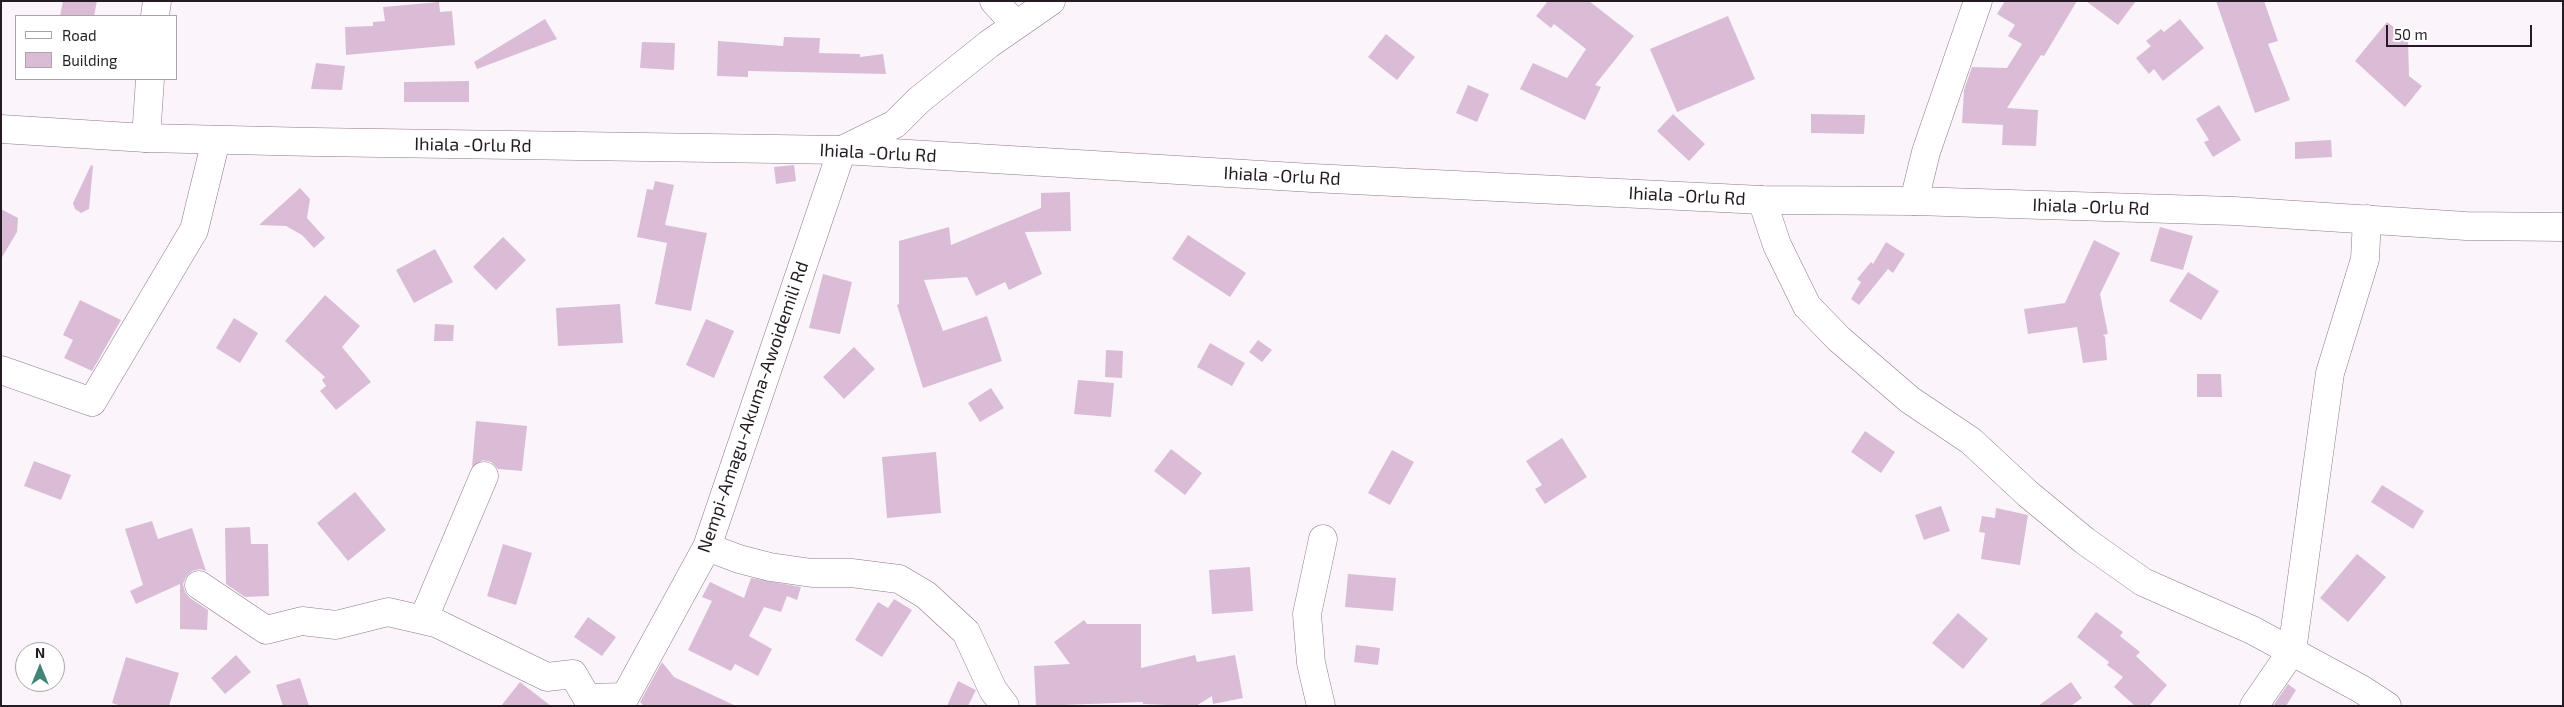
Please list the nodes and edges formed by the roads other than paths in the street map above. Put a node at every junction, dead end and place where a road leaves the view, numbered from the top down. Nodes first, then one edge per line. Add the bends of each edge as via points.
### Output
1 (157, 1) edge
2 (994, 1) edge
3 (1051, 1) edge
4 (1978, 1) edge
5 (155, 15) edge
6 (1016, 25) junction
7 (150, 80) edge
8 (1, 129) edge
9 (146, 138) junction
10 (216, 140) junction
11 (842, 150) junction
12 (1762, 200) junction
13 (1914, 201) junction
14 (2367, 220) junction
15 (2563, 227) edge
16 (1, 370) edge
17 (484, 476) dead end
18 (1323, 539) dead end
19 (707, 547) junction
20 (199, 585) dead end
21 (423, 620) junction
22 (2292, 652) junction
23 (620, 701) edge
24 (1005, 706) edge
25 (1321, 706) edge
26 (2254, 706) edge
27 (2387, 706) edge

1 - 5 street
2 - 6 street
3 - 6 street
4 - 13 street via 1926,152
6 - 11 street via 919,100 895,124
7 - 9 street
8 - 9 street, Ihiala -Orlu Rd
9 - 10 street, Ihiala -Orlu Rd
10 - 11 street, Ihiala -Orlu Rd
10 - 16 street via 194,230 92,402
11 - 12 street, Ihiala -Orlu Rd
11 - 19 street, Nempi-Amagu-Akuma-Awoidemili Rd
12 - 13 street, Ihiala -Orlu Rd
12 - 22 street via 1777,245 1807,306 1839,339 1910,400 1971,441 2028,494 2142,582 2252,630
13 - 14 street, Ihiala -Orlu Rd via 2234,211
14 - 15 street, Ihiala -Orlu Rd
14 - 22 street via 2364,259 2330,374
17 - 21 street
18 - 25 street via 1307,614 1311,663
19 - 23 street, Nempi-Amagu-Akuma-Awoidemili Rd
19 - 24 street via 770,567 900,579 926,595 966,632 993,690
20 - 21 street via 266,630 302,621 336,625 388,612
21 - 23 street via 547,677 573,674 587,698
22 - 26 street
22 - 27 street via 2361,688

